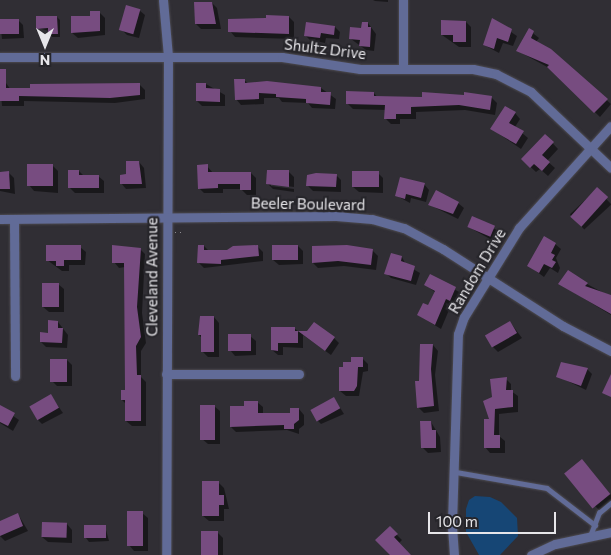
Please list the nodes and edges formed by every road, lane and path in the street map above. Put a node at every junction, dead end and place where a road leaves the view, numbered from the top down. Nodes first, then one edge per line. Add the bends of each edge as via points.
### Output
1 (163, 0) edge
2 (403, 0) edge
3 (168, 56) junction
4 (0, 58) edge
5 (403, 68) junction
6 (611, 126) edge
7 (590, 148) junction
8 (611, 168) edge
9 (166, 217) junction
10 (0, 219) edge
11 (14, 219) junction
12 (491, 278) junction
13 (611, 351) edge
14 (166, 374) junction
15 (299, 374) dead end
16 (16, 376) dead end
17 (456, 472) junction
18 (611, 503) edge
19 (595, 525) junction
20 (611, 532) edge
21 (590, 536) junction
22 (166, 555) edge
23 (454, 555) edge
24 (531, 555) edge

1 - 3 street, Cleveland Avenue
2 - 5 street
3 - 4 street, Shultz Drive
3 - 5 street, Shultz Drive via 282,57 360,69
3 - 9 street, Cleveland Avenue
5 - 7 street, Shultz Drive via 473,70 504,78 531,92
6 - 7 street, Random Drive
7 - 8 street, Shultz Drive
7 - 12 street, Random Drive via 519,228
9 - 11 street, Beeler Boulevard
9 - 12 street, Beeler Boulevard via 336,216 372,219 404,228
9 - 14 street, Cleveland Avenue
10 - 11 street, Beeler Boulevard
11 - 16 street
12 - 13 street, Beeler Boulevard via 563,326
12 - 17 street, Random Drive via 464,317 458,334
14 - 15 street
14 - 22 street, Cleveland Avenue
17 - 19 lane via 547,488
17 - 23 street, Random Drive via 452,522
18 - 19 lane via 599,514
19 - 21 lane
20 - 21 street
21 - 24 street via 555,544

